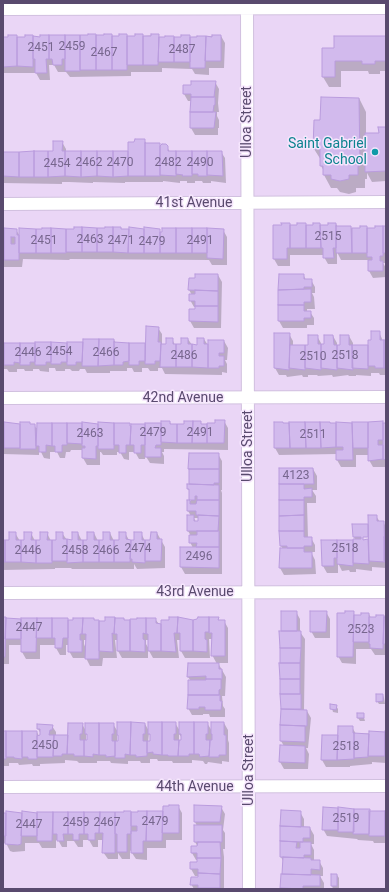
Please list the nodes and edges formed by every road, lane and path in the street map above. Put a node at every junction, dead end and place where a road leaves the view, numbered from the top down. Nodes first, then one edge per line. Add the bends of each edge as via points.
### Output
1 (247, 6) edge
2 (386, 8) edge
3 (3, 9) edge
4 (386, 202) edge
5 (247, 203) junction
6 (3, 204) edge
7 (248, 397) junction
8 (386, 397) edge
9 (3, 398) edge
10 (248, 592) junction
11 (386, 592) edge
12 (3, 593) edge
13 (386, 786) edge
14 (3, 787) edge
15 (249, 787) junction
16 (250, 889) edge

1 - 2 street
1 - 3 street
1 - 5 street, Ulloa Street
4 - 5 street, 41st Avenue
5 - 6 street, 41st Avenue
5 - 7 street, Ulloa Street
7 - 8 street, 42nd Avenue
7 - 9 street, 42nd Avenue
7 - 10 street, Ulloa Street
10 - 11 street, 43rd Avenue
10 - 12 street, 43rd Avenue
10 - 15 street, Ulloa Street
13 - 15 street, 44th Avenue
14 - 15 street, 44th Avenue
15 - 16 street, Ulloa Street

